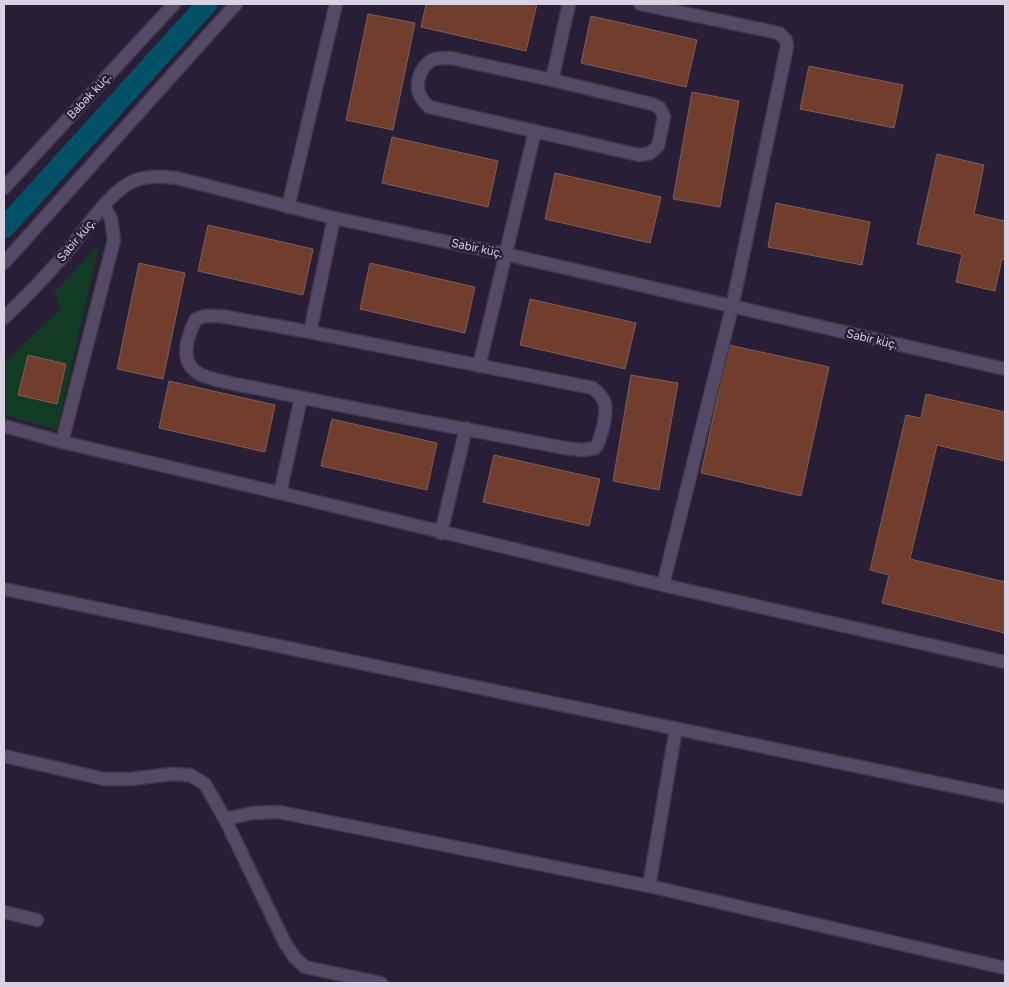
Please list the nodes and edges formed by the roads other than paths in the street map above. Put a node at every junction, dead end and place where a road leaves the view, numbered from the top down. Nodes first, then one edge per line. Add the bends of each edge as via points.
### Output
1 (174, 4) edge
2 (236, 4) edge
3 (336, 4) edge
4 (569, 4) edge
5 (640, 4) edge
6 (552, 80) junction
7 (535, 131) junction
8 (4, 188) edge
9 (104, 205) junction
10 (288, 207) junction
11 (334, 218) junction
12 (505, 254) junction
13 (4, 263) edge
14 (732, 307) junction
15 (4, 318) edge
16 (310, 332) junction
17 (479, 366) junction
18 (1005, 369) edge
19 (302, 398) junction
20 (4, 426) edge
21 (466, 428) junction
22 (62, 442) junction
23 (280, 492) junction
24 (441, 533) junction
25 (664, 585) junction
26 (4, 589) edge
27 (1005, 662) edge
28 (676, 729) junction
29 (4, 756) edge
30 (1005, 797) edge
31 (225, 819) junction
32 (649, 886) junction
33 (4, 912) edge
34 (37, 920) dead end
35 (1005, 968) edge
36 (381, 983) edge

1 - 8 street, Babək küç.
2 - 13 street
3 - 10 street
4 - 6 street
5 - 14 street via 779,32 786,40 787,55
6 - 7 street via 660,108 664,117 658,146 650,153 639,155
6 - 7 street via 451,58 436,58 425,64 421,74 418,92 429,107
7 - 12 street
9 - 10 street, Sabir küç. via 128,184 144,177 160,176
9 - 15 street, Sabir küç. via 66,253
9 - 22 street via 111,219 114,240
10 - 11 street, Sabir küç.
11 - 12 street, Sabir küç.
11 - 16 street
12 - 14 street, Sabir küç.
12 - 17 street
14 - 18 street, Sabir küç.
14 - 25 street
16 - 17 street
16 - 19 street via 205,316 196,319 189,334 186,356 196,373
17 - 21 street via 593,388 601,395 605,406 600,442 595,448 584,450
19 - 21 street
19 - 23 street
20 - 22 street
21 - 24 street
22 - 23 street
23 - 24 street
24 - 25 street
25 - 27 street
26 - 28 street
28 - 30 street
28 - 32 street
29 - 31 street via 104,778 131,780 171,774 190,775 206,784
31 - 32 street via 279,812
31 - 36 street via 295,958 305,967
32 - 35 street
33 - 34 street

